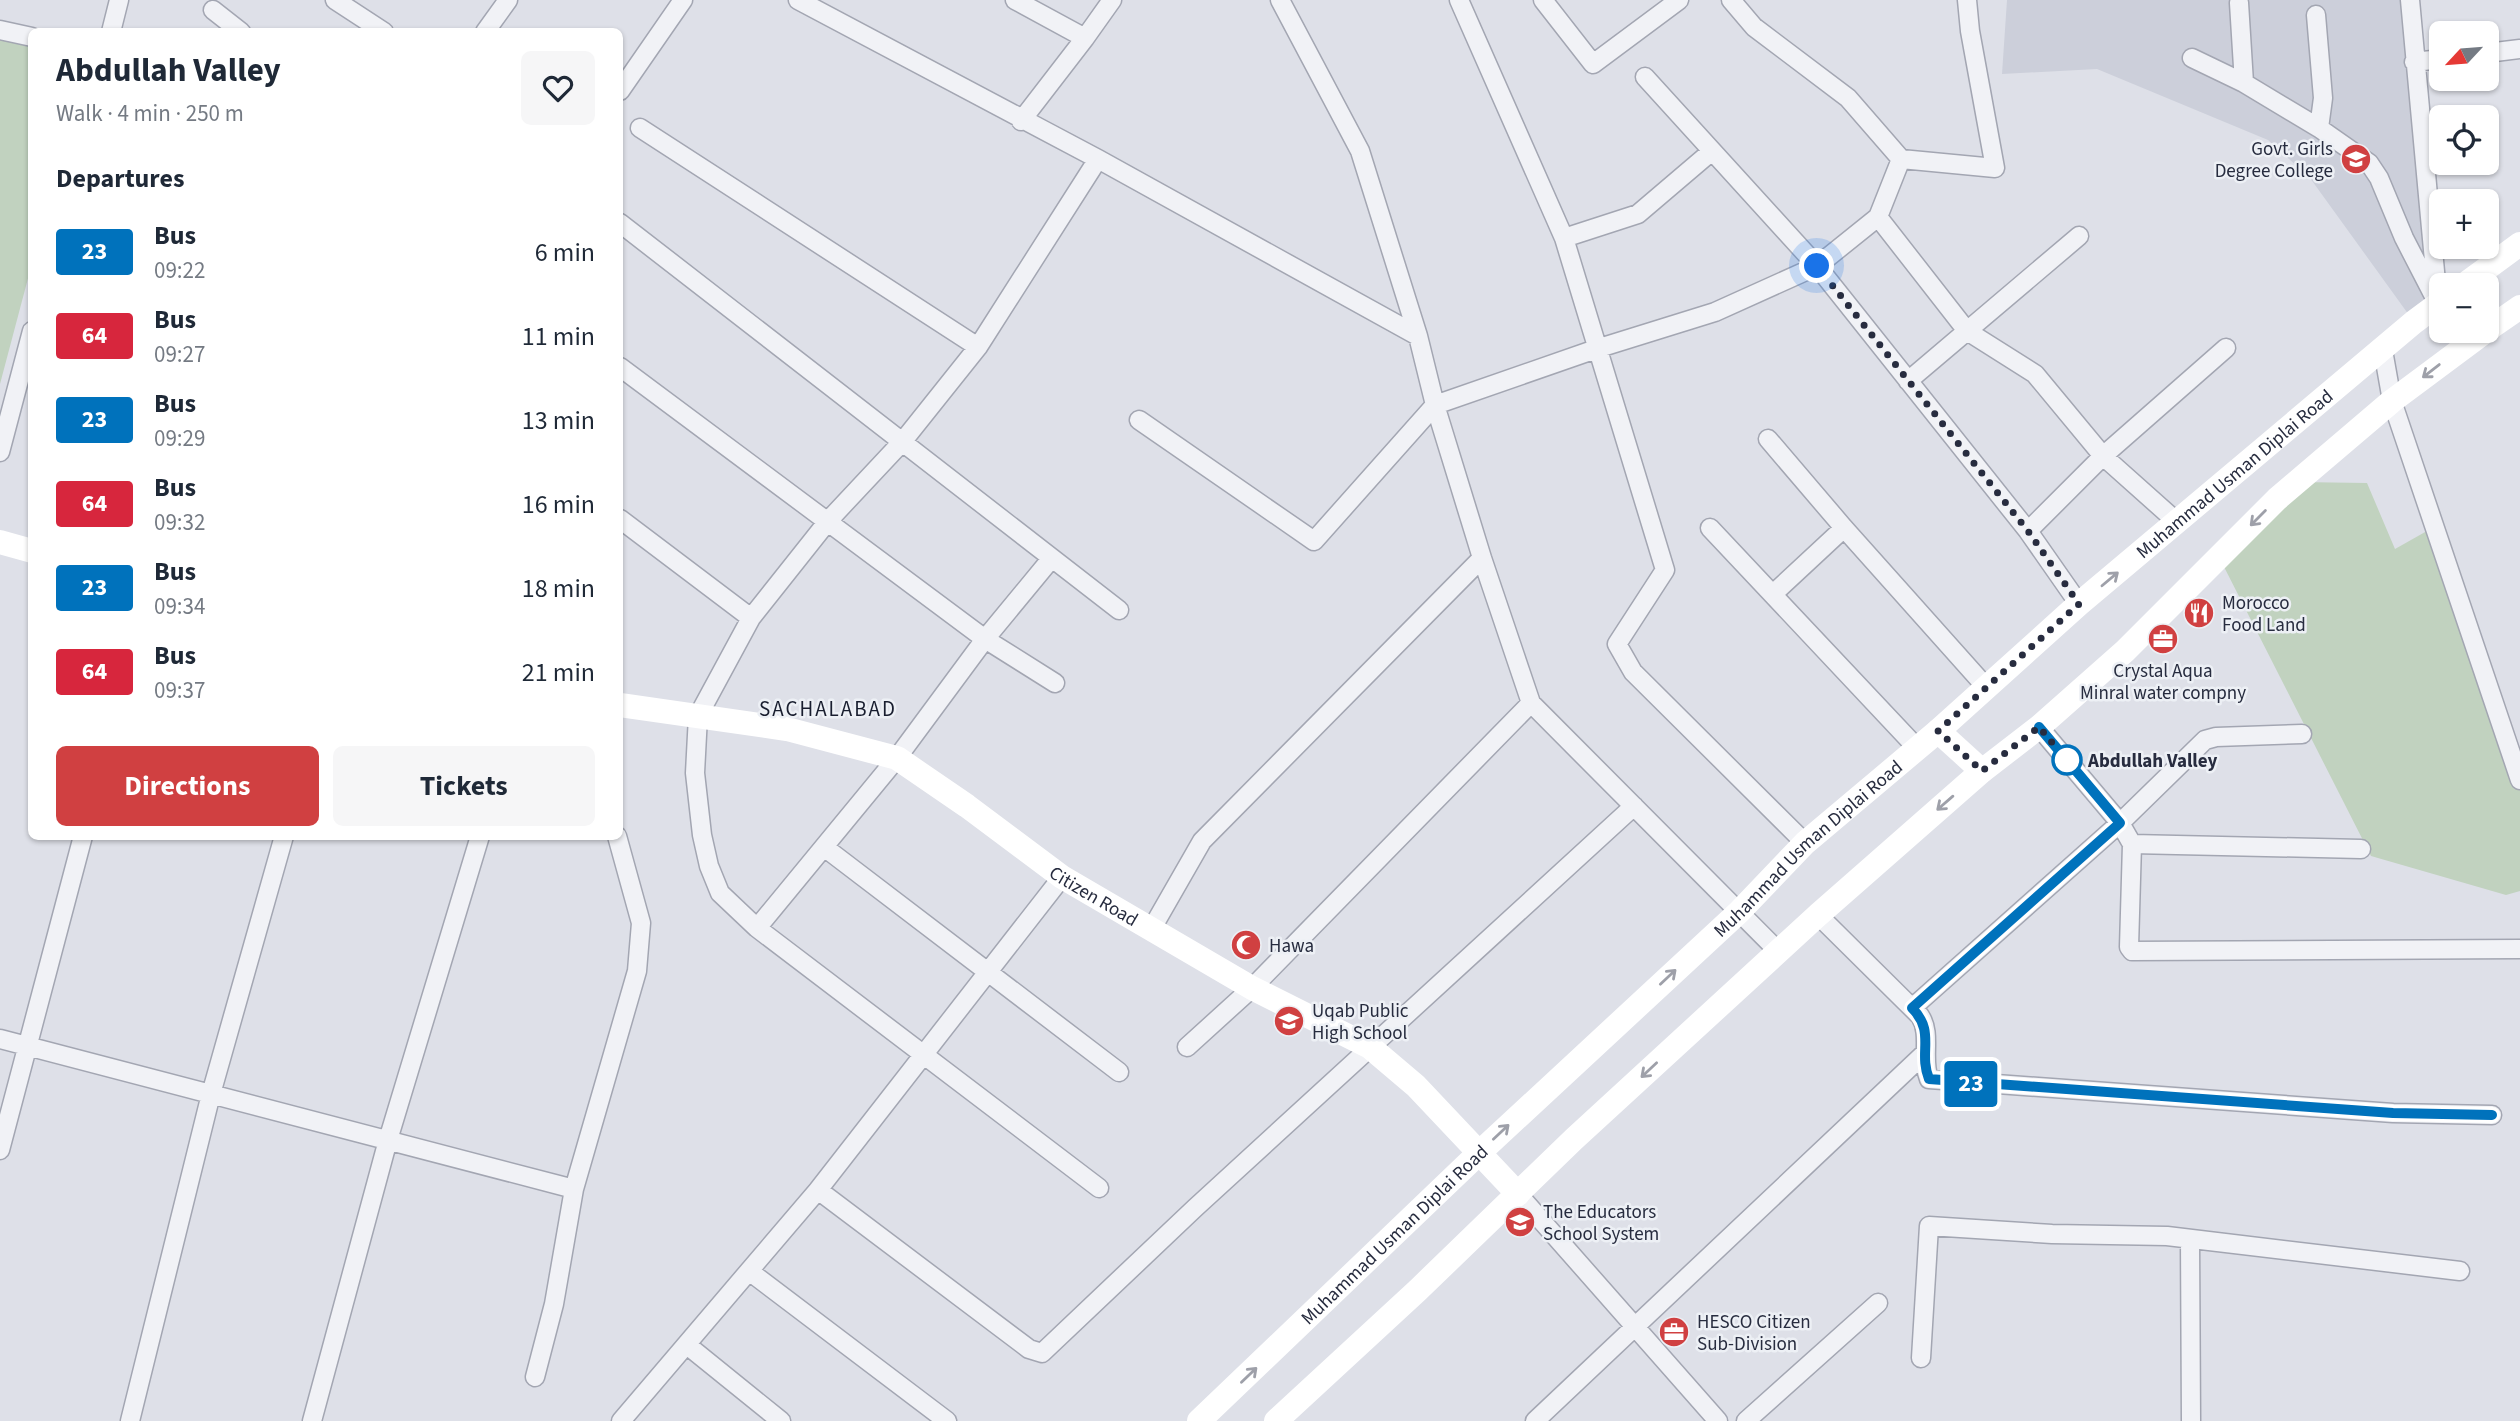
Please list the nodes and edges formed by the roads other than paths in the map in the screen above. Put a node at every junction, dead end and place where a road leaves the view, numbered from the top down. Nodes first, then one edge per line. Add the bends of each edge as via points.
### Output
1 (119, 0) edge
2 (335, 0) edge
3 (508, 0) edge
4 (682, 0) edge
5 (798, 0) edge
6 (1015, 0) edge
7 (1112, 0) edge
8 (1280, 0) edge
9 (1459, 0) edge
10 (1543, 0) edge
11 (1679, 0) edge
12 (1731, 0) edge
13 (1967, 0) edge
14 (2410, 0) edge
15 (2239, 3) dead end
16 (827, 7) edge
17 (212, 10) dead end
18 (2316, 15) dead end
19 (112, 28) edge
20 (236, 28) edge
21 (378, 28) edge
22 (488, 28) edge
23 (0, 30) edge
24 (28, 36) edge
25 (1085, 38) junction
26 (2520, 49) edge
27 (2499, 52) edge
28 (2192, 58) dead end
29 (2429, 60) edge
30 (2414, 62) junction
31 (1645, 77) dead end
32 (2244, 83) junction
33 (623, 87) edge
34 (1021, 121) junction
35 (640, 128) dead end
36 (2319, 128) junction
37 (1712, 152) junction
38 (1098, 159) junction
39 (1901, 159) junction
40 (1878, 217) junction
41 (623, 225) edge
42 (2079, 236) dead end
43 (1564, 238) junction
44 (2520, 244) edge
45 (1817, 266) junction
46 (2437, 273) edge
47 (2480, 273) edge
48 (2429, 283) edge
49 (2519, 308) edge
50 (2429, 312) edge
51 (2499, 321) edge
52 (1967, 331) junction
53 (1418, 336) junction
54 (2469, 343) edge
55 (28, 346) edge
56 (978, 347) junction
57 (2226, 348) dead end
58 (1596, 349) junction
59 (2383, 350) junction
60 (623, 370) edge
61 (1908, 381) junction
62 (2392, 401) junction
63 (1435, 405) junction
64 (1139, 420) dead end
65 (1768, 439) dead end
66 (903, 441) junction
67 (0, 452) edge
68 (2103, 456) junction
69 (623, 521) edge
70 (828, 521) junction
71 (2177, 522) junction
72 (1710, 528) dead end
73 (1844, 528) junction
74 (2028, 531) junction
75 (0, 542) edge
76 (28, 550) edge
77 (1482, 558) junction
78 (1051, 559) junction
79 (1773, 594) junction
80 (2079, 604) junction
81 (1119, 610) dead end
82 (751, 618) junction
83 (985, 639) junction
84 (1055, 683) dead end
85 (1986, 687) junction
86 (1531, 703) junction
87 (623, 705) edge
88 (698, 716) junction
89 (2039, 727) junction
90 (1938, 731) junction
91 (2302, 734) dead end
92 (1917, 748) junction
93 (897, 758) junction
94 (1982, 771) junction
95 (2520, 780) edge
96 (1634, 806) junction
97 (2120, 823) junction
98 (82, 840) edge
99 (283, 840) edge
100 (479, 840) edge
101 (618, 840) edge
102 (1805, 843) junction
103 (2132, 844) junction
104 (824, 846) junction
105 (2361, 849) dead end
106 (1062, 877) junction
107 (1740, 912) junction
108 (1818, 915) junction
109 (757, 928) junction
110 (1151, 930) junction
111 (2520, 949) edge
112 (1778, 951) junction
113 (988, 971) junction
114 (1252, 988) junction
115 (1912, 1008) junction
116 (0, 1039) edge
117 (26, 1045) junction
118 (1187, 1047) dead end
119 (1370, 1047) junction
120 (1925, 1053) junction
121 (924, 1054) junction
122 (1119, 1072) dead end
123 (211, 1094) junction
124 (2492, 1115) dead end
125 (387, 1140) junction
126 (0, 1150) edge
127 (1479, 1153) junction
128 (1099, 1188) dead end
129 (574, 1189) junction
130 (818, 1190) junction
131 (1517, 1194) junction
132 (2190, 1240) junction
133 (749, 1271) junction
134 (2460, 1271) dead end
135 (1878, 1303) dead end
136 (1635, 1327) junction
137 (687, 1345) junction
138 (1921, 1358) dead end
139 (535, 1377) dead end
140 (130, 1421) edge
141 (312, 1421) edge
142 (621, 1421) edge
143 (781, 1421) edge
144 (947, 1421) edge
145 (1199, 1421) edge
146 (1276, 1421) edge
147 (1535, 1421) edge
148 (1718, 1421) edge
149 (1746, 1421) edge
150 (2191, 1421) edge

1 - 19 street
2 - 21 street
3 - 22 street
4 - 33 street
5 - 16 street
6 - 25 street
7 - 25 street
8 - 53 street via 1360,151
9 - 43 street
10 - 11 street via 1593,64
12 - 39 street via 1755,27 1848,98
13 - 39 street via 1994,168
14 - 30 street
15 - 32 street
16 - 34 street
17 - 20 street
18 - 36 street via 2323,98
23 - 24 street
25 - 34 street
26 - 27 street
28 - 32 street
29 - 30 street
30 - 46 street
31 - 37 street
32 - 36 street
34 - 38 street
35 - 56 street
36 - 48 street via 2369,163
37 - 43 street via 1638,214
37 - 45 street
38 - 53 street
38 - 56 street
39 - 40 street
40 - 45 street
40 - 52 street
41 - 66 street
42 - 52 street
43 - 58 street
44 - 47 street
45 - 58 street via 1715,312
45 - 61 street
49 - 51 street
50 - 59 street, Muhammad Usman Diplai Road
52 - 61 street
52 - 68 street via 2035,374
53 - 63 street
54 -> 62 street
55 - 67 street
56 - 66 street
57 - 68 street
58 - 63 street
58 - 102 street via 1665,570 1617,645 1633,672
59 - 62 street
59 - 71 street, Muhammad Usman Diplai Road
60 - 70 street
61 - 74 street
62 -> 89 street via 2277,499 2125,651
62 - 95 street
63 - 64 street via 1314,541
63 - 77 street
65 - 73 street
66 - 70 street
66 - 78 street
68 - 71 street
68 - 74 street
69 - 82 street
70 - 82 street
70 - 83 street
80 -> 71 street, Muhammad Usman Diplai Road
72 - 79 street
73 - 79 street
73 - 85 street
74 - 80 street
75 - 76 street
77 - 86 street
77 - 110 street via 1202,841
78 - 81 street
78 - 83 street
79 - 92 street
80 - 85 street, Muhammad Usman Diplai Road
82 - 88 street
83 - 84 street
83 - 93 street
85 - 90 street, Muhammad Usman Diplai Road
86 - 96 street
86 - 114 street
87 - 88 street, Citizen Road
88 - 93 street, Citizen Road via 787,729
88 - 109 street via 695,773 709,866 720,893
89 - 94 street
89 - 97 street
90 - 92 street, Muhammad Usman Diplai Road
90 - 94 street
91 - 97 street via 2205,740
92 - 102 street, Muhammad Usman Diplai Road
93 - 104 street
93 - 106 street, Citizen Road
94 -> 108 street
96 - 107 street
96 - 119 street
97 - 103 street
97 - 115 street
98 - 117 street
99 - 123 street
100 - 125 street
101 - 129 street via 641,923 637,971
102 - 107 street, Muhammad Usman Diplai Road
103 - 105 street
103 - 111 street via 2129,947 2135,952
104 - 109 street
104 - 113 street
106 - 110 street, Citizen Road
106 - 113 street
107 - 112 street
127 -> 107 street, Muhammad Usman Diplai Road
108 - 112 street
108 - 115 street
109 - 121 street
110 - 114 street, Citizen Road
112 -> 131 street
113 - 121 street
113 - 122 street
114 - 118 street
114 - 119 street, Citizen Road
115 - 120 street via 1924,1022
116 - 117 street
117 - 123 street
117 - 126 street
119 - 127 street, Citizen Road via 1416,1086
119 - 130 street via 1042,1353 1028,1349
120 - 124 street via 1925,1070 1929,1079 1937,1082 2393,1113
120 - 136 street
121 - 128 street
121 - 130 street
123 - 125 street
123 - 140 street
125 - 129 street
125 - 141 street
127 - 131 street, Citizen Road
145 -> 127 street, Muhammad Usman Diplai Road
129 - 139 street via 554,1304
130 - 133 street
131 - 136 street
131 - 146 street
132 - 134 street
132 - 138 street via 1929,1226
132 - 150 street
133 - 137 street
133 - 144 street
135 - 149 street
136 - 147 street
136 - 148 street
137 - 142 street
137 - 143 street

